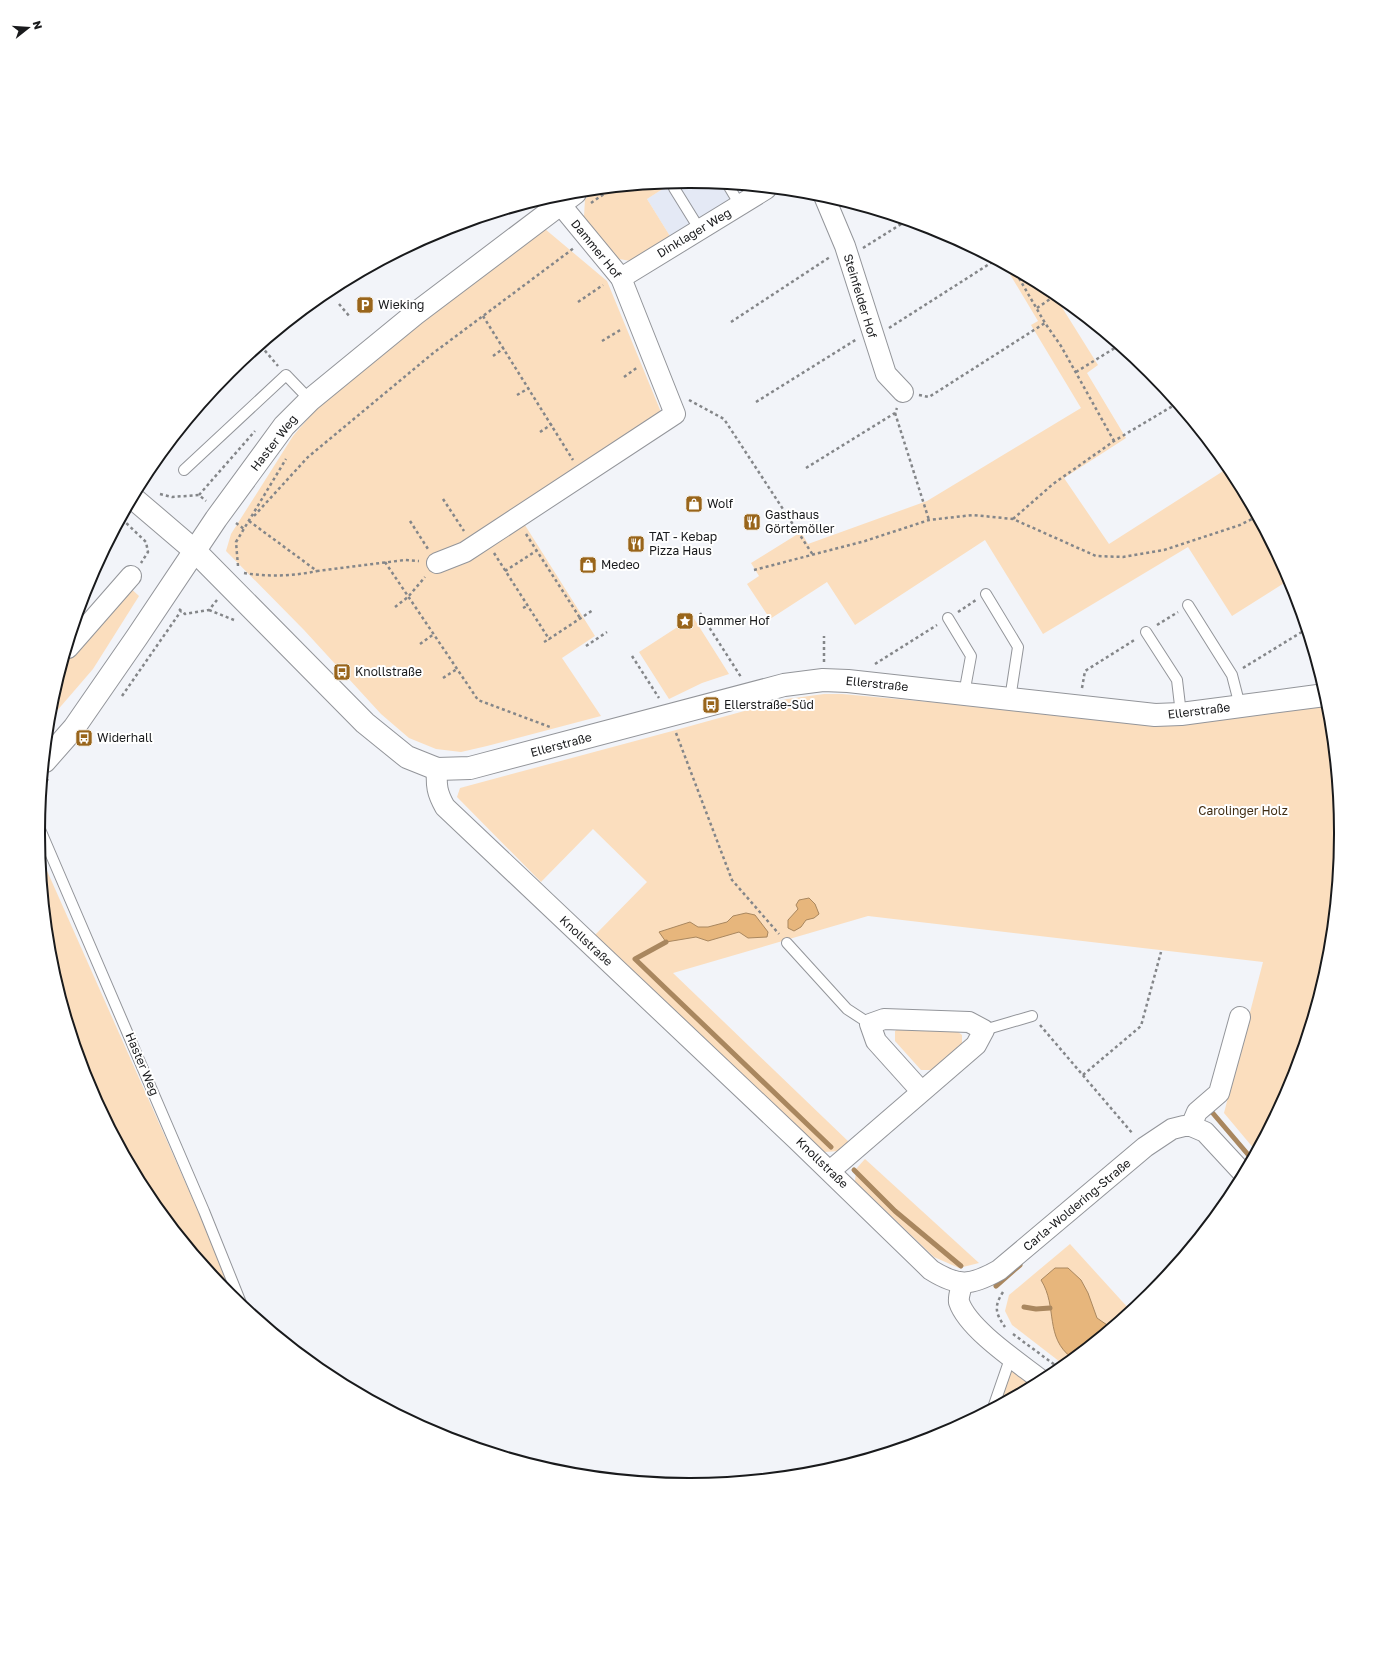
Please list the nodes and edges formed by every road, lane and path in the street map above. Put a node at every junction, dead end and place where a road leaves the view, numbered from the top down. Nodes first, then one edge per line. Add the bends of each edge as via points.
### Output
1 (674, 188) dead end
2 (731, 190) edge
3 (760, 193) edge
4 (568, 200) edge
5 (564, 201) edge
6 (827, 204) edge
7 (740, 205) junction
8 (900, 224) edge
9 (700, 230) junction
10 (577, 246) dead end
11 (846, 252) junction
12 (990, 263) edge
13 (615, 280) junction
14 (1020, 280) edge
15 (1050, 299) edge
16 (578, 302) dead end
17 (339, 304) dead end
18 (1037, 308) junction
19 (483, 316) junction
20 (350, 318) dead end
21 (731, 322) dead end
22 (1045, 323) junction
23 (872, 334) junction
24 (504, 348) junction
25 (1114, 348) edge
26 (264, 349) edge
27 (493, 356) dead end
28 (1076, 372) junction
29 (286, 375) junction
30 (529, 388) junction
31 (666, 388) junction
32 (903, 392) junction
33 (517, 395) dead end
34 (310, 400) junction
35 (756, 402) dead end
36 (1172, 406) edge
37 (895, 413) junction
38 (552, 424) junction
39 (540, 432) dead end
40 (1114, 441) junction
41 (289, 453) dead end
42 (806, 468) dead end
43 (184, 470) dead end
44 (582, 475) junction
45 (199, 495) dead end
46 (172, 497) dead end
47 (443, 499) dead end
48 (137, 501) edge
49 (516, 518) junction
50 (1013, 519) junction
51 (1252, 519) edge
52 (929, 520) junction
53 (249, 521) junction
54 (410, 521) dead end
55 (125, 522) edge
56 (479, 543) junction
57 (195, 551) junction
58 (536, 551) junction
59 (813, 555) junction
60 (385, 562) junction
61 (437, 563) junction
62 (135, 570) joint
63 (754, 570) dead end
64 (317, 571) junction
65 (505, 571) junction
66 (986, 594) joint
67 (408, 597) junction
68 (1188, 605) joint
69 (527, 606) junction
70 (395, 607) dead end
71 (523, 608) dead end
72 (593, 610) dead end
73 (700, 613) dead end
74 (580, 618) junction
75 (948, 618) junction
76 (607, 632) dead end
77 (1146, 632) junction
78 (1302, 632) edge
79 (434, 634) junction
80 (824, 636) dead end
81 (549, 639) junction
82 (75, 640) edge
83 (544, 642) dead end
84 (420, 644) dead end
85 (586, 646) dead end
86 (632, 656) dead end
87 (874, 664) dead end
88 (457, 669) junction
89 (1232, 675) junction
90 (443, 678) dead end
91 (823, 680) junction
92 (751, 693) junction
93 (964, 694) junction
94 (1319, 696) edge
95 (1010, 699) junction
96 (1240, 706) junction
97 (1079, 707) junction
98 (1181, 714) junction
99 (670, 716) junction
100 (553, 728) dead end
101 (50, 756) edge
102 (437, 770) junction
103 (45, 841) edge
104 (787, 943) joint
105 (1160, 952) dead end
106 (1032, 1016) joint
107 (1240, 1017) dead end
108 (870, 1024) junction
109 (984, 1030) junction
110 (1083, 1075) junction
111 (921, 1091) junction
112 (1191, 1126) junction
113 (1145, 1147) junction
114 (1239, 1169) edge
115 (830, 1171) junction
116 (962, 1284) junction
117 (236, 1291) edge
118 (1003, 1292) dead end
119 (1011, 1356) junction
120 (1054, 1364) edge
121 (1036, 1376) edge
122 (996, 1400) edge

1 - 9 lane
2 - 7 lane
3 - 7 street, Dinklager Weg
4 - 13 street, Dammer Hof
5 - 34 street, Haster Weg via 415,314
6 - 11 street, Steinfelder Hof
7 - 9 street, Dinklager Weg
8 - 11 path
9 - 13 street, Dinklager Weg
10 - 19 path
11 - 21 path
11 - 23 street, Steinfelder Hof
12 - 23 path
13 - 16 path
13 - 31 street, Dammer Hof
14 - 18 path
15 - 18 path
17 - 20 path
18 - 22 path
19 - 24 path
19 - 53 path via 432,354 308,457
22 - 28 path via 1062,346
22 - 32 path via 929,397
23 - 32 street, Steinfelder Hof via 886,374
23 - 35 path
24 - 27 path
24 - 30 path
25 - 28 path
26 - 29 path
28 - 40 path
29 - 34 lane
29 - 43 lane
30 - 33 path
30 - 38 path
31 - 44 street, Dammer Hof via 676,414
31 - 59 path via 724,419
32 - 37 path
34 - 57 street, Haster Weg via 284,426
36 - 40 path
37 - 42 path
37 - 52 path
38 - 39 path
38 - 44 path
40 - 50 path via 1053,484
41 - 53 path
44 - 49 street, Dammer Hof
45 - 46 path
47 - 56 path
48 - 57 street
49 - 56 street, Dammer Hof
49 - 58 path
50 - 51 path via 1096,556 1123,557 1164,550
50 - 52 path via 973,515
52 - 59 path
53 - 64 path
53 - 64 path via 236,542 238,572 259,575 304,574
54 - 61 path
55 - 62 path via 146,542 148,552
56 - 61 street, Dammer Hof via 465,552
56 - 65 path
57 - 101 street, Haster Weg via 74,728
57 - 102 street via 365,723 407,757
58 - 65 path
58 - 74 path
59 - 63 path
60 - 61 path via 405,560
60 - 64 path
60 - 67 path
61 - 67 path
62 - 82 street
65 - 69 path
66 - 75 path
66 - 95 lane via 1018,647
67 - 70 path
67 - 79 path
68 - 77 path
68 - 89 lane
69 - 71 path
69 - 81 path
72 - 74 path
73 - 92 path
74 - 81 path
75 - 87 path
75 - 93 lane via 971,656
76 - 85 path
77 - 97 path via 1085,671
77 - 98 lane via 1177,680
78 - 89 path
79 - 84 path
79 - 88 path
80 - 91 path
81 - 83 path
86 - 99 path
88 - 90 path
88 - 100 path via 478,700
89 - 96 lane
91 - 92 street, Ellerstraße via 784,684
91 - 93 street, Ellerstraße
92 - 99 street, Ellerstraße
93 - 95 street, Ellerstraße
94 - 96 street, Ellerstraße
95 - 97 street, Ellerstraße
96 - 98 street, Ellerstraße
97 - 98 street, Ellerstraße via 1155,715
99 - 102 street, Ellerstraße via 470,768
99 - 104 path via 732,880
102 - 115 street, Knollstraße via 438,794 445,807
103 - 117 lane, Haster Weg
104 - 108 lane via 847,1009
105 - 110 path via 1141,1026
106 - 109 lane
106 - 110 path
107 - 112 street via 1219,1092 1197,1112
108 - 109 street via 884,1018 969,1022
108 - 111 street via 876,1041
109 - 111 street via 976,1045
110 - 113 path
111 - 115 street
112 - 113 street, Carla-Woldering-Straße via 1172,1129
112 - 114 street via 1206,1132
113 - 116 street, Carla-Woldering-Straße via 999,1270 984,1279
115 - 116 street, Knollstraße via 931,1270 945,1279
116 - 119 street via 959,1300 966,1316 978,1330
118 - 120 path via 996,1302 996,1312 1004,1327
119 - 121 street
119 - 122 lane

